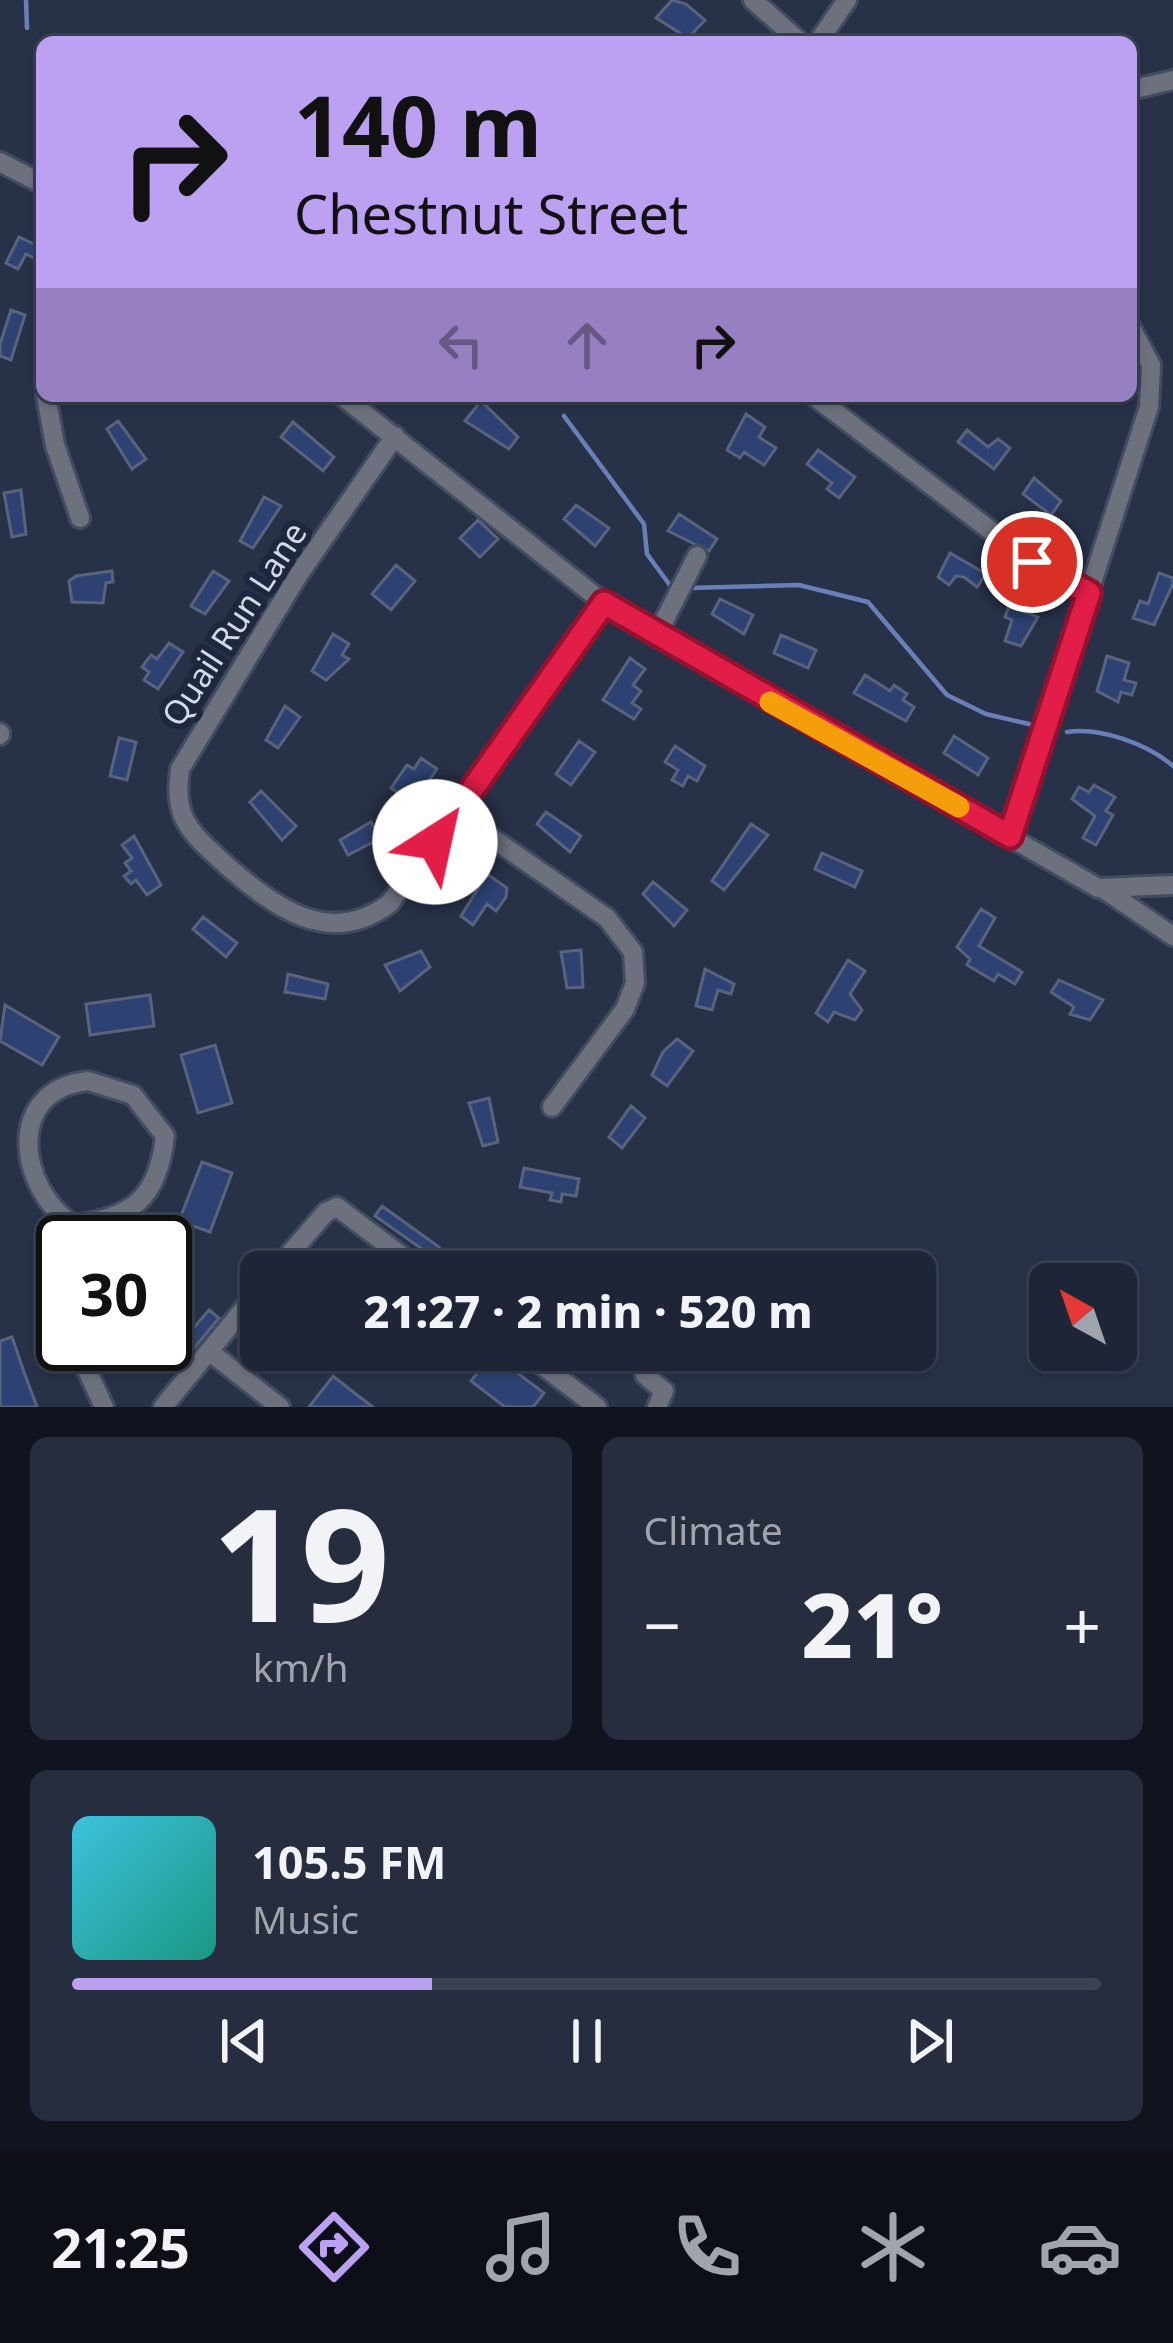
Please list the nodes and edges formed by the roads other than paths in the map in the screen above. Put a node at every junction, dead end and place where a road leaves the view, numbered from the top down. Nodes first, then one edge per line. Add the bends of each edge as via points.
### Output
1 (753, 0) edge
2 (847, 0) edge
3 (793, 36) edge
4 (822, 36) edge
5 (1173, 80) edge
6 (1137, 89) edge
7 (0, 162) edge
8 (36, 181) edge
9 (1137, 339) edge
10 (46, 402) edge
11 (350, 402) edge
12 (822, 402) edge
13 (395, 436) junction
14 (80, 518) dead end
15 (698, 556) dead end
16 (1089, 593) junction
17 (604, 603) junction
18 (656, 637) junction
19 (456, 813) junction
20 (1010, 836) junction
21 (1173, 885) edge
22 (1106, 890) junction
23 (1165, 930) edge
24 (552, 1107) dead end
25 (70, 1234) edge
26 (292, 1251) edge
27 (395, 1251) edge
28 (240, 1314) edge
29 (210, 1352) junction
30 (87, 1371) edge
31 (550, 1371) edge
32 (645, 1375) dead end
33 (104, 1407) edge
34 (163, 1407) edge
35 (280, 1407) edge
36 (597, 1407) edge
37 (657, 1407) edge

1 - 3 street
2 - 4 street
5 - 6 street
7 - 8 street
9 - 16 street via 1151,365 1150,407
10 - 14 street
11 - 13 street
12 - 16 street via 1032,562
13 - 17 street
13 - 19 street, Quail Run Lane via 187,750 179,802 200,841 262,895 293,915 334,925 365,920 390,903
15 - 18 street
16 - 20 street
17 - 18 street
17 - 19 street, Quail Run Lane
18 - 20 street
19 - 24 street via 607,918 633,952 635,983 625,1009
20 - 22 street
21 - 22 street
21 - 23 street via 1156,910
22 - 23 street
25 - 25 street via 133,1208 155,1183 165,1136 144,1104 88,1081 61,1087 30,1125 27,1162
26 - 27 street via 337,1207
28 - 29 street
29 - 34 street
29 - 35 street
30 - 33 street
31 - 36 street
32 - 37 street via 664,1391

